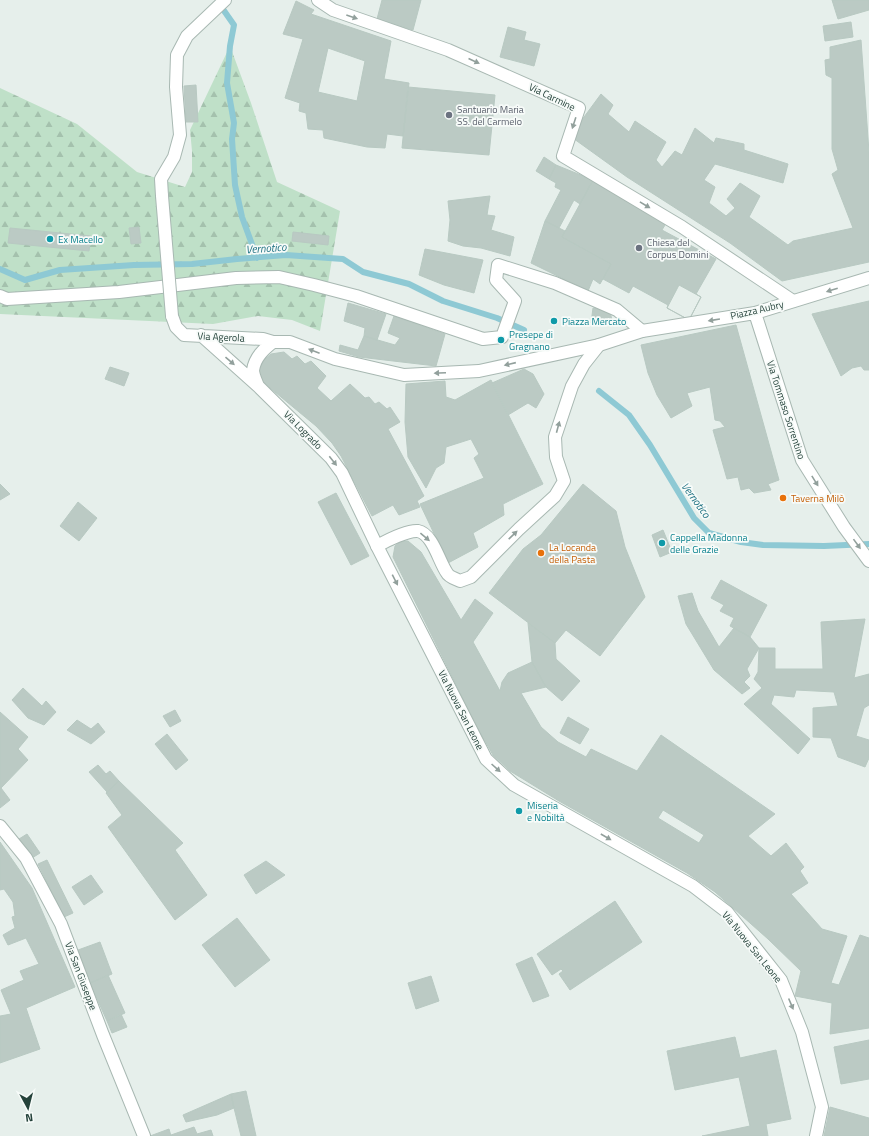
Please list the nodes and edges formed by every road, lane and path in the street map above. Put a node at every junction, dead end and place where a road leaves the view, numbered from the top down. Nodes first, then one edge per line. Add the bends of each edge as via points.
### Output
1 (224, 0) edge
2 (318, 0) edge
3 (869, 278) edge
4 (0, 296) edge
5 (793, 301) junction
6 (755, 313) junction
7 (642, 331) junction
8 (201, 335) junction
9 (273, 342) junction
10 (599, 345) junction
11 (258, 386) junction
12 (377, 546) junction
13 (869, 561) edge
14 (0, 826) edge
15 (144, 1136) edge
16 (816, 1136) edge

1 - 8 street, Via Agerola, bridge via 187,36 177,55 176,87 180,135 174,157 161,179 172,316 176,327 184,335
2 -> 5 street, Via Carmine via 333,10 448,50 579,108 563,156 682,227
3 -> 5 street, Piazza Aubry
4 - 7 street via 7,299 119,292 236,278 279,277 356,296 483,339 502,337 515,301 496,280 498,265 555,283 617,310
5 - 6 street, Piazza Aubry
6 -> 7 street, Piazza Aubry
6 -> 13 street, Via Tommaso Sorrentino via 802,460 844,527
7 - 10 street
8 - 9 street, Via Agerola via 263,339
8 -> 11 street, Via Logrado
10 -> 9 street, Via Agerola via 479,372 404,375 335,359 290,342
9 - 11 street via 258,357 253,371
12 -> 10 street via 399,535 417,531 431,542 447,574 460,581 471,576 518,529 556,496 564,481 556,457 555,437 572,386 584,364
11 -> 12 street, Via Logrado via 331,458 342,473
12 -> 16 street, Via Nuova San Leone via 486,759 514,785 693,886 727,912 781,980 802,1032 822,1107
14 - 15 street, Via San Giuseppe via 26,858 61,924

